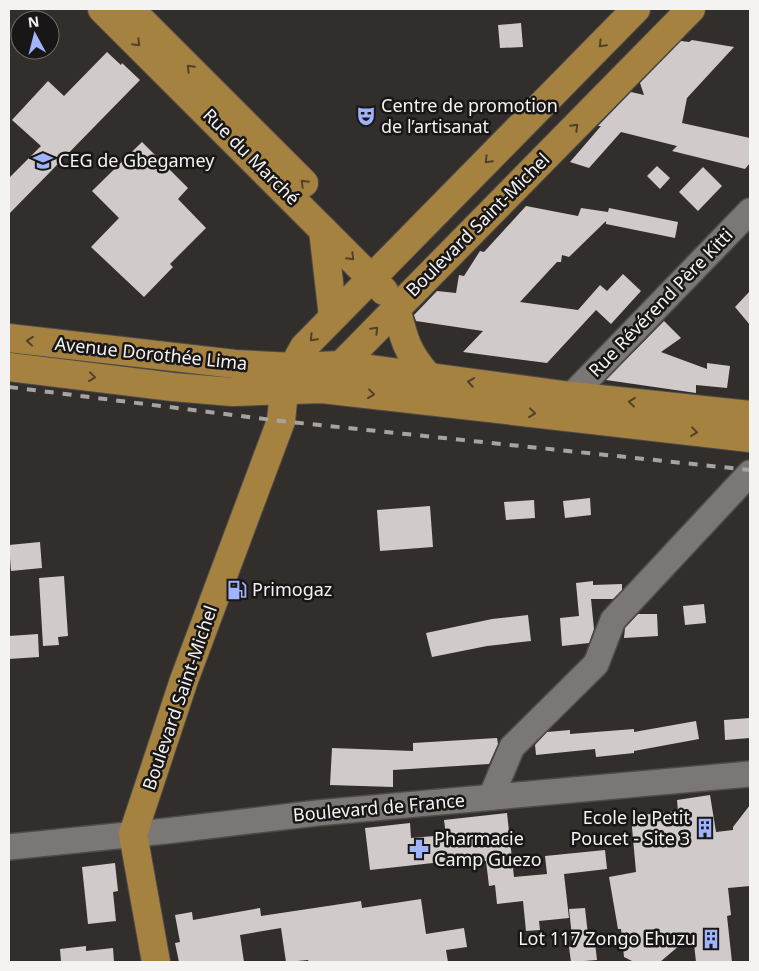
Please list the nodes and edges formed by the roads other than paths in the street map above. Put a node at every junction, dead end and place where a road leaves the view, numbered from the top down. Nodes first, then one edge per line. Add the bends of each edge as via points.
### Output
1 (102, 9) edge
2 (130, 9) edge
3 (636, 9) edge
4 (691, 9) edge
5 (750, 211) edge
6 (324, 230) junction
7 (378, 272) junction
8 (403, 302) junction
9 (333, 317) junction
10 (9, 338) edge
11 (341, 365) junction
12 (9, 367) edge
13 (428, 376) junction
14 (322, 389) junction
15 (287, 390) junction
16 (571, 396) junction
17 (750, 414) edge
18 (750, 438) edge
19 (750, 473) edge
20 (750, 774) edge
21 (491, 797) junction
22 (133, 834) junction
23 (9, 847) edge
24 (156, 962) edge

1 -> 6 main road, Rue du Marché
7 -> 2 main road, Rue du Marché
3 -> 7 main road, Boulevard Saint-Michel
8 -> 4 main road, Boulevard Saint-Michel
5 - 16 street, Rue Révérend Père Kitti
6 -> 7 main road, Rue du Marché
6 - 9 main road
7 - 8 main road, Rue du Marché
7 - 9 main road, Boulevard Saint-Michel
11 -> 8 main road, Boulevard Saint-Michel
8 - 13 main road via 408,348
9 -> 15 main road, Boulevard Saint-Michel via 304,348
15 -> 10 main road, Avenue Dorothée Lima via 235,364
11 - 13 main road
11 - 14 main road, Boulevard Saint-Michel
11 - 15 main road
12 -> 15 main road, Avenue Dorothée Lima via 232,392
16 -> 13 main road
14 - 15 main road, Boulevard Saint-Michel
14 -> 18 main road
15 - 22 main road, Boulevard Saint-Michel via 281,422 184,680
17 -> 16 main road
19 - 21 street via 613,620 596,664 512,747
20 - 21 street, Boulevard de France
21 - 22 street, Boulevard de France
22 - 23 street, Boulevard de France
22 - 24 main road, Boulevard Saint-Michel

